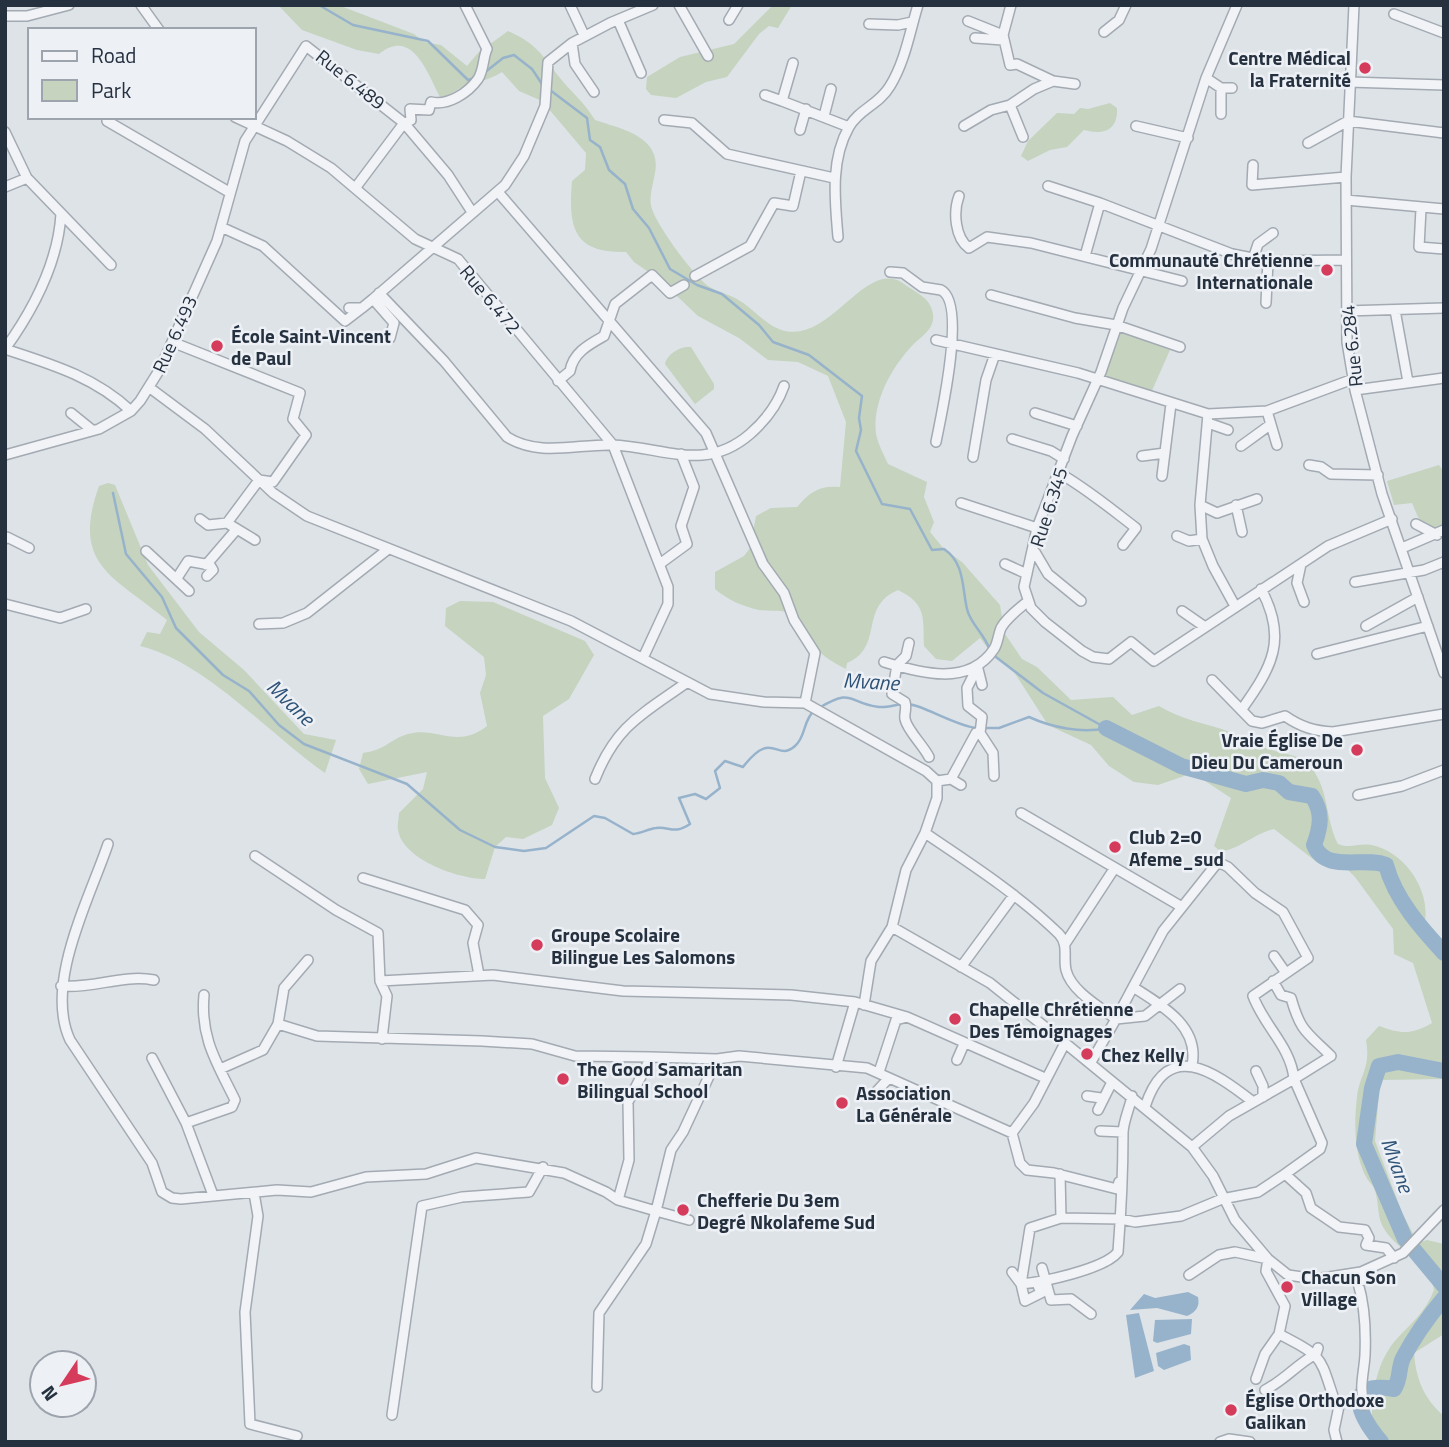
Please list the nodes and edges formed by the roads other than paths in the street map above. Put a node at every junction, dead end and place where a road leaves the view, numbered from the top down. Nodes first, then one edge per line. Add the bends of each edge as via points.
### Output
1 (69, 5) edge
2 (141, 5) edge
3 (465, 5) edge
4 (570, 5) edge
5 (653, 5) edge
6 (679, 5) edge
7 (738, 5) edge
8 (918, 5) edge
9 (1011, 5) edge
10 (1126, 5) edge
11 (1237, 5) edge
12 (1354, 5) edge
13 (1394, 14) dead end
14 (5, 16) edge
15 (618, 20) junction
16 (729, 20) dead end
17 (912, 22) junction
18 (968, 22) dead end
19 (869, 24) dead end
20 (158, 28) edge
21 (1104, 32) dead end
22 (1444, 33) edge
23 (584, 35) junction
24 (1003, 37) junction
25 (975, 38) dead end
26 (572, 43) junction
27 (708, 56) dead end
28 (793, 63) dead end
29 (641, 73) dead end
30 (1206, 78) junction
31 (1053, 81) junction
32 (1349, 82) junction
33 (1075, 84) dead end
34 (1444, 85) edge
35 (1221, 88) junction
36 (1233, 88) dead end
37 (831, 89) dead end
38 (594, 92) dead end
39 (765, 95) dead end
40 (782, 101) junction
41 (1010, 105) junction
42 (806, 109) junction
43 (1221, 114) dead end
44 (824, 116) junction
45 (239, 119) edge
46 (664, 120) dead end
47 (107, 121) dead end
48 (1348, 121) junction
49 (404, 123) junction
50 (964, 126) dead end
51 (1136, 126) dead end
52 (254, 127) junction
53 (849, 127) junction
54 (800, 130) dead end
55 (5, 132) edge
56 (1444, 133) edge
57 (1023, 137) dead end
58 (1188, 138) junction
59 (1308, 143) dead end
60 (1253, 165) dead end
61 (801, 171) junction
62 (834, 177) junction
63 (1346, 177) junction
64 (27, 178) junction
65 (1048, 186) dead end
66 (5, 187) edge
67 (356, 187) junction
68 (229, 192) junction
69 (498, 192) junction
70 (959, 196) dead end
71 (1346, 200) junction
72 (1100, 202) junction
73 (1421, 209) junction
74 (1444, 209) edge
75 (472, 212) junction
76 (61, 214) junction
77 (1157, 225) junction
78 (221, 227) junction
79 (1273, 233) dead end
80 (838, 237) dead end
81 (433, 247) junction
82 (1444, 249) edge
83 (1085, 256) junction
84 (1253, 259) junction
85 (1346, 260) junction
86 (1268, 261) junction
87 (111, 265) dead end
88 (890, 272) dead end
89 (1142, 272) junction
90 (695, 276) dead end
91 (1182, 281) dead end
92 (684, 285) dead end
93 (991, 295) dead end
94 (376, 296) junction
95 (1266, 303) dead end
96 (349, 308) dead end
97 (362, 308) junction
98 (1444, 308) edge
99 (1395, 310) junction
100 (1346, 311) junction
101 (610, 322) junction
102 (1116, 326) junction
103 (390, 338) dead end
104 (172, 342) junction
105 (1180, 347) dead end
106 (953, 348) junction
107 (5, 349) edge
108 (995, 354) junction
109 (1444, 378) edge
110 (1353, 379) junction
111 (558, 381) junction
112 (1097, 381) junction
113 (1408, 382) junction
114 (784, 386) dead end
115 (150, 388) junction
116 (1355, 390) junction
117 (1171, 404) junction
118 (131, 411) junction
119 (1267, 411) junction
120 (71, 413) dead end
121 (1035, 413) dead end
122 (1208, 419) junction
123 (1270, 425) junction
124 (1077, 426) junction
125 (92, 430) junction
126 (1228, 430) dead end
127 (1012, 439) dead end
128 (936, 442) dead end
129 (613, 445) junction
130 (1277, 445) dead end
131 (1241, 446) dead end
132 (713, 450) junction
133 (1165, 453) junction
134 (681, 454) junction
135 (5, 455) edge
136 (1142, 456) dead end
137 (973, 457) dead end
138 (1064, 459) junction
139 (1309, 465) dead end
140 (1059, 473) junction
141 (1378, 475) junction
142 (1162, 476) dead end
143 (259, 480) junction
144 (1257, 499) dead end
145 (961, 503) dead end
146 (1200, 505) junction
147 (1236, 505) junction
148 (200, 519) dead end
149 (1392, 519) junction
150 (227, 523) junction
151 (1416, 524) dead end
152 (1037, 528) junction
153 (236, 530) junction
154 (1242, 532) dead end
155 (1440, 532) edge
156 (1177, 536) dead end
157 (1202, 539) junction
158 (5, 540) edge
159 (255, 540) dead end
160 (1123, 545) dead end
161 (29, 548) dead end
162 (1402, 548) junction
163 (387, 550) junction
164 (1034, 550) junction
165 (146, 551) dead end
166 (1444, 562) edge
167 (661, 563) junction
168 (1301, 564) junction
169 (206, 565) junction
170 (1004, 565) dead end
171 (1409, 570) junction
172 (1027, 574) junction
173 (207, 576) dead end
174 (177, 578) junction
175 (1355, 582) dead end
176 (1261, 589) junction
177 (189, 591) dead end
178 (1418, 597) junction
179 (1028, 601) junction
180 (1081, 601) dead end
181 (1304, 602) dead end
182 (5, 604) edge
183 (1235, 606) junction
184 (86, 609) dead end
185 (1182, 611) dead end
186 (259, 624) dead end
187 (1205, 626) junction
188 (1366, 626) dead end
189 (1428, 626) junction
190 (909, 643) dead end
191 (1317, 654) dead end
192 (1441, 656) edge
193 (643, 658) junction
194 (884, 662) dead end
195 (897, 664) junction
196 (978, 667) junction
197 (1444, 673) edge
198 (1212, 680) dead end
199 (686, 683) junction
200 (982, 685) dead end
201 (806, 703) junction
202 (1242, 709) junction
203 (1444, 714) edge
204 (980, 733) junction
205 (929, 757) dead end
206 (1444, 770) edge
207 (994, 776) dead end
208 (595, 779) dead end
209 (951, 779) junction
210 (937, 781) junction
211 (961, 785) dead end
212 (1358, 795) dead end
213 (1021, 813) dead end
214 (925, 833) junction
215 (108, 844) dead end
216 (255, 856) dead end
217 (1114, 869) junction
218 (363, 878) dead end
219 (1014, 895) junction
220 (1182, 907) junction
221 (892, 927) junction
222 (1065, 943) junction
223 (1275, 956) dead end
224 (308, 960) dead end
225 (961, 967) junction
226 (1286, 973) junction
227 (479, 975) junction
228 (154, 980) dead end
229 (380, 981) junction
230 (1273, 981) junction
231 (61, 986) junction
232 (1133, 987) junction
233 (1180, 989) dead end
234 (204, 995) dead end
235 (860, 1004) junction
236 (1161, 1007) junction
237 (907, 1017) junction
238 (1116, 1018) junction
239 (278, 1024) junction
240 (382, 1039) junction
241 (1065, 1043) junction
242 (964, 1044) junction
243 (651, 1057) junction
244 (152, 1058) dead end
245 (717, 1059) junction
246 (957, 1060) dead end
247 (1091, 1062) junction
248 (1192, 1065) junction
249 (836, 1067) junction
250 (220, 1069) junction
251 (879, 1072) junction
252 (1256, 1072) dead end
253 (889, 1078) junction
254 (1045, 1078) junction
255 (1294, 1079) junction
256 (1112, 1082) junction
257 (1263, 1086) junction
258 (1276, 1089) junction
259 (875, 1093) dead end
260 (1087, 1096) dead end
261 (1132, 1096) junction
262 (1263, 1097) junction
263 (1101, 1098) junction
264 (1252, 1101) junction
265 (1145, 1107) junction
266 (1098, 1110) dead end
267 (187, 1123) junction
268 (1100, 1131) dead end
269 (1123, 1132) junction
270 (1012, 1133) junction
271 (1192, 1147) junction
272 (543, 1167) junction
273 (1060, 1174) junction
274 (1285, 1174) junction
275 (1120, 1179) junction
276 (254, 1193) junction
277 (213, 1195) junction
278 (1222, 1199) junction
279 (618, 1200) junction
280 (1444, 1210) edge
281 (656, 1211) junction
282 (1061, 1218) junction
283 (1121, 1219) junction
284 (689, 1220) dead end
285 (1398, 1255) junction
286 (1268, 1259) junction
287 (1042, 1268) dead end
288 (1012, 1272) dead end
289 (1361, 1272) junction
290 (1189, 1276) dead end
291 (1040, 1282) junction
292 (1021, 1284) junction
293 (1091, 1314) dead end
294 (1279, 1334) junction
295 (1317, 1351) junction
296 (1256, 1379) dead end
297 (597, 1387) dead end
298 (1265, 1390) dead end
299 (1364, 1405) dead end
300 (392, 1415) dead end
301 (296, 1436) dead end
302 (1220, 1442) edge
303 (1250, 1442) edge
304 (1337, 1442) edge

1 - 14 street via 27,16
2 - 20 street
3 - 49 street via 487,49 478,80 458,97 443,104 431,102 429,110 410,109 411,120
4 - 23 street
5 - 15 street
6 - 27 street
7 - 16 street
8 - 17 street
9 - 24 street
10 - 21 street via 1114,26
11 - 30 street, Rue 6.345
12 - 32 street, Rue 6.284
13 - 22 street
15 - 23 street
15 - 29 street
17 - 19 street
17 - 53 street via 891,85 876,106 862,112
18 - 24 street
23 - 26 street
24 - 25 street
24 - 31 street via 1010,65
26 - 38 street via 575,64
26 - 69 street via 548,62 545,106 515,173
28 - 40 street
30 - 35 street
30 - 58 street, Rue 6.345
31 - 33 street
31 - 41 street
32 - 34 street
32 - 48 street, Rue 6.284
35 - 36 street
35 - 43 street
37 - 44 street
39 - 40 street
40 - 42 street
41 - 50 street
41 - 57 street
42 - 44 street
42 - 54 street
44 - 53 street
45 - 52 street, Rue 6.472
46 - 61 street via 692,123 727,153
47 - 68 street
48 - 56 street
48 - 59 street
48 - 63 street, Rue 6.284
49 - 52 street, Rue 6.489 via 306,46
49 - 67 street
49 - 75 street
51 - 58 street
52 - 67 street, Rue 6.472 via 287,141
52 - 68 street, Rue 6.493
53 - 62 street
55 - 64 street
58 - 77 street, Rue 6.345
60 - 63 street via 1248,185
61 - 62 street
61 - 90 street via 793,206 774,203 750,246
62 - 80 street
63 - 71 street, Rue 6.284
64 - 66 street
64 - 76 street
65 - 72 street
67 - 81 street, Rue 6.472 via 415,239
68 - 78 street, Rue 6.493
69 - 75 street
69 - 101 street
70 - 83 street via 955,210 958,231 969,248 988,237
71 - 73 street
71 - 85 street, Rue 6.284
72 - 77 street
72 - 83 street
73 - 74 street
73 - 82 street via 1419,247
75 - 81 street
76 - 87 street
76 - 107 street via 60,237 44,281 24,323
77 - 84 street
77 - 89 street, Rue 6.345
78 - 97 street via 263,246 345,321
78 - 104 street, Rue 6.493
79 - 84 street via 1258,244
81 - 94 street
81 - 111 street, Rue 6.472 via 458,259
83 - 89 street
84 - 86 street
85 - 86 street
85 - 100 street, Rue 6.284
86 - 95 street
88 - 106 street via 903,273 922,288 946,292
89 - 91 street
89 - 102 street, Rue 6.345
92 - 101 street via 670,293 652,275 617,300
93 - 102 street
94 - 97 street
94 - 103 street via 394,323
94 - 129 street via 444,361 507,438 532,447
96 - 97 street
98 - 99 street
99 - 100 street
99 - 113 street
100 - 110 street, Rue 6.284
101 - 111 street via 604,336 583,348 571,362 570,371
101 - 132 street via 694,417
102 - 105 street
102 - 112 street, Rue 6.345
104 - 115 street, Rue 6.493
104 - 143 street via 300,393 293,419 306,435 272,484
106 - 108 street
106 - 128 street
107 - 118 street via 87,378
108 - 112 street
108 - 137 street
109 - 113 street
110 - 116 street, Rue 6.284
110 - 119 street
111 - 129 street, Rue 6.472
112 - 117 street
112 - 124 street, Rue 6.345
113 - 116 street
114 - 132 street via 761,425 731,449
115 - 118 street, Rue 6.493
115 - 143 street via 205,429
116 - 141 street, Rue 6.284
117 - 122 street
117 - 133 street
118 - 125 street, Rue 6.493
119 - 122 street
119 - 123 street
120 - 125 street
121 - 124 street
122 - 126 street
122 - 146 street
123 - 130 street
123 - 131 street
124 - 138 street, Rue 6.345
125 - 135 street, Rue 6.493
127 - 138 street
129 - 134 street
129 - 167 street, Rue 6.472
132 - 134 street via 700,458
132 - 201 street via 763,564 784,593 794,620 815,653
133 - 136 street
133 - 142 street
134 - 167 street via 694,487 681,526 687,544
138 - 140 street, Rue 6.345
139 - 141 street via 1331,474
140 - 152 street, Rue 6.345
140 - 160 street via 1136,528
141 - 149 street, Rue 6.284
143 - 150 street
143 - 163 street via 307,519
144 - 147 street
145 - 152 street
146 - 147 street via 1217,513
146 - 157 street
147 - 154 street
148 - 150 street via 205,525
149 - 162 street, Rue 6.284
149 - 168 street via 1328,546
150 - 153 street
151 - 155 street
152 - 164 street, Rue 6.345
153 - 159 street
153 - 169 street
155 - 162 street
156 - 157 street via 1189,541
157 - 183 street
158 - 161 street
162 - 171 street, Rue 6.284
163 - 186 street via 307,613 283,623
163 - 193 street via 571,621
164 - 172 street, Rue 6.345
164 - 180 street via 1048,573
165 - 174 street
166 - 171 street
167 - 193 street, Rue 6.472 via 668,604
168 - 176 street
168 - 181 street via 1297,583
169 - 173 street via 213,568
169 - 174 street via 188,561
170 - 172 street
171 - 175 street
171 - 178 street, Rue 6.284
172 - 179 street, Rue 6.345
174 - 177 street
176 - 183 street
176 - 202 street via 1275,623 1274,645 1268,672
178 - 188 street
178 - 189 street, Rue 6.284
179 - 187 street via 1054,629 1100,659 1111,657 1131,642 1154,660
179 - 196 street via 1000,629 994,648
182 - 184 street via 60,618
183 - 187 street
185 - 187 street
189 - 191 street
189 - 192 street, Rue 6.284
190 - 195 street via 906,656
192 - 197 street, Rue 6.284
193 - 199 street
194 - 195 street
195 - 196 street via 939,675
195 - 205 street via 893,696 905,702 905,721
196 - 200 street
196 - 204 street via 967,688 968,708 982,717
198 - 202 street
199 - 201 street via 736,699
199 - 208 street via 621,730 606,750
201 - 210 street
202 - 203 street via 1258,723 1285,716 1298,726 1333,732
204 - 207 street via 993,753
204 - 209 street
206 - 212 street via 1402,786
209 - 210 street
209 - 211 street
210 - 214 street via 937,798
213 - 217 street
214 - 219 street
214 - 221 street via 906,870
215 - 231 street
216 - 229 street via 378,933
217 - 220 street
217 - 222 street
218 - 227 street via 465,910 478,925 474,943
219 - 222 street
219 - 225 street
220 - 226 street via 1215,864 1222,862 1289,920 1308,958
220 - 232 street via 1163,931
221 - 225 street
221 - 235 street via 871,961
222 - 238 street via 1066,973 1085,996
223 - 226 street
224 - 239 street via 284,988
225 - 241 street
226 - 230 street
227 - 229 street
227 - 235 street via 623,991 791,995
228 - 231 street via 135,976 95,986
229 - 240 street via 387,996
230 - 255 street via 1249,995 1289,1058
230 - 255 street via 1281,995 1291,999 1295,1018 1311,1041 1331,1056
231 - 277 street via 63,1020 71,1040 152,1163 162,1192 172,1198
232 - 236 street
232 - 238 street
233 - 236 street
234 - 250 street via 202,1028
235 - 237 street
235 - 249 street
236 - 238 street via 1145,1016
236 - 248 street via 1183,1024 1193,1045
237 - 242 street
237 - 251 street via 896,1020
238 - 247 street
239 - 240 street via 317,1036
239 - 250 street via 263,1050
240 - 243 street via 532,1044 575,1056
241 - 247 street
241 - 254 street
242 - 246 street
242 - 254 street
243 - 245 street
243 - 279 street via 628,1102 629,1160
244 - 267 street
245 - 249 street via 739,1056
245 - 281 street via 671,1150
247 - 256 street
248 - 264 street via 1223,1079
248 - 265 street via 1159,1078
249 - 251 street
250 - 267 street via 234,1104
251 - 253 street
252 - 257 street
253 - 259 street
253 - 270 street
254 - 270 street
255 - 258 street
255 - 274 street via 1322,1143
256 - 261 street
256 - 263 street
257 - 258 street
257 - 262 street
258 - 262 street
260 - 263 street
261 - 265 street
261 - 269 street
262 - 264 street
263 - 266 street
264 - 271 street
265 - 271 street
267 - 277 street
268 - 269 street
269 - 275 street
270 - 273 street via 1023,1168
271 - 278 street via 1213,1176
272 - 276 street via 476,1158 421,1175 366,1177 312,1192
272 - 279 street
272 - 300 street via 529,1192 462,1197 422,1206
273 - 275 street via 1117,1189
273 - 282 street
274 - 278 street via 1258,1192
274 - 285 street via 1306,1193 1311,1208 1339,1227 1364,1230 1369,1238 1366,1245
275 - 283 street
276 - 277 street
276 - 301 street via 258,1216 245,1312 250,1424
278 - 283 street via 1181,1216
278 - 286 street
279 - 281 street
280 - 285 street
281 - 284 street
281 - 297 street via 646,1244 599,1313
282 - 283 street
282 - 292 street via 1030,1228
283 - 291 street via 1118,1252 1113,1258
285 - 289 street
286 - 289 street via 1297,1277
286 - 290 street via 1235,1252 1219,1255
286 - 294 street via 1266,1271 1286,1306
287 - 291 street
288 - 292 street
289 - 299 street via 1363,1279 1358,1283 1365,1350 1360,1384
291 - 292 street
291 - 292 street via 1041,1293 1025,1301
291 - 293 street via 1051,1300 1071,1298
294 - 295 street
294 - 296 street
295 - 298 street
295 - 304 street via 1339,1406 1334,1430
302 - 303 street

